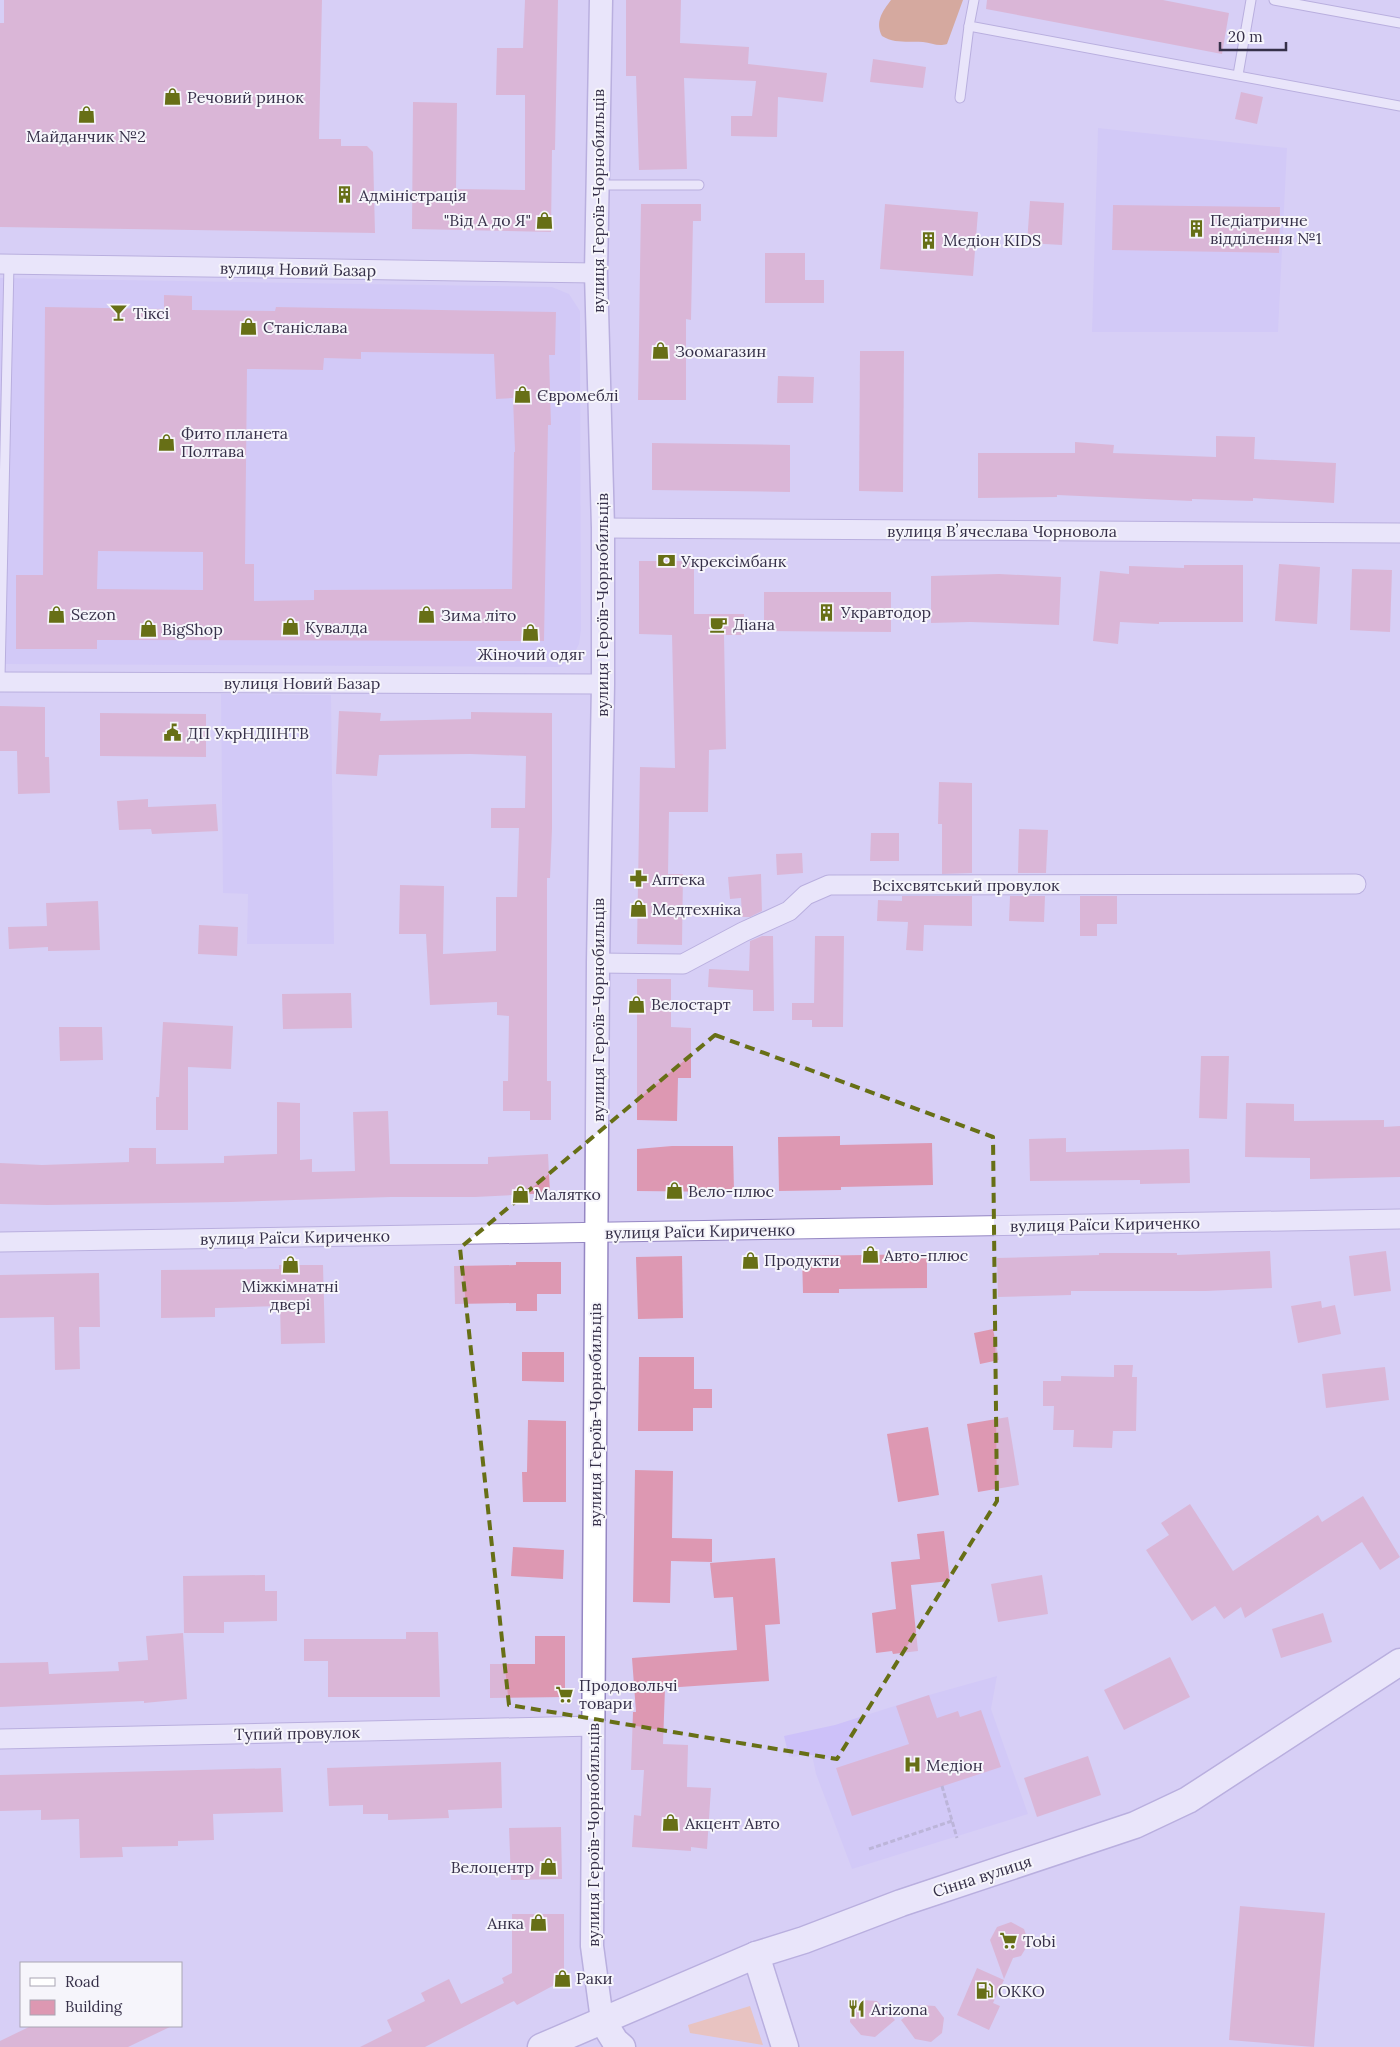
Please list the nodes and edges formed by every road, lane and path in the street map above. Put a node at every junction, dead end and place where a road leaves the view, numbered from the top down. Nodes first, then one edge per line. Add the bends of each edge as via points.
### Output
1 (601, 0) edge
2 (974, 0) edge
3 (1251, 0) edge
4 (1274, 0) edge
5 (1400, 23) edge
6 (969, 26) junction
7 (1238, 75) junction
8 (960, 98) dead end
9 (1400, 106) edge
10 (597, 185) junction
11 (699, 185) dead end
12 (5, 264) edge
13 (596, 273) junction
14 (603, 528) junction
15 (1400, 533) edge
16 (1, 634) edge
17 (0, 677) edge
18 (0, 682) edge
19 (603, 684) junction
20 (1356, 884) dead end
21 (598, 962) junction
22 (1400, 1219) edge
23 (596, 1232) junction
24 (0, 1242) edge
25 (1400, 1662) edge
26 (594, 1726) junction
27 (0, 1738) edge
28 (942, 1786) dead end
29 (952, 1821) junction
30 (957, 1838) dead end
31 (869, 1848) dead end
32 (756, 1955) junction
33 (602, 2020) junction
34 (541, 2047) edge
35 (622, 2047) edge
36 (785, 2047) edge

1 - 10 street, вулиця Героїв-Чорнобильців
2 - 6 lane
3 - 7 lane
4 - 5 lane
6 - 7 lane
6 - 8 lane
7 - 9 lane
10 - 11 lane
10 - 13 street, вулиця Героїв-Чорнобильців
12 - 13 street, вулиця Новий Базар
12 - 16 lane
13 - 14 street, вулиця Героїв-Чорнобильців
14 - 15 street, вулиця Вʼячеслава Чорновола
14 - 19 street, вулиця Героїв-Чорнобильців
16 - 17 lane
18 - 19 street, вулиця Новий Базар
19 - 21 street, вулиця Героїв-Чорнобильців
20 - 21 street, Всіхсвятський провулок via 829,885 806,895 789,911 683,964
21 - 23 street, вулиця Героїв-Чорнобильців
22 - 23 street, вулиця Раїси Кириченко
23 - 24 street, вулиця Раїси Кириченко
23 - 26 street, вулиця Героїв-Чорнобильців
25 - 32 main road, Сінна вулиця via 1188,1800 1135,1825
26 - 27 street, Тупий провулок
26 - 33 street, вулиця Героїв-Чорнобильців via 592,1946
28 - 29 path
29 - 30 path
29 - 31 path
32 - 33 main road, Сінна вулиця
32 - 36 main road
33 - 34 main road, Сінна вулиця
33 - 35 main road

